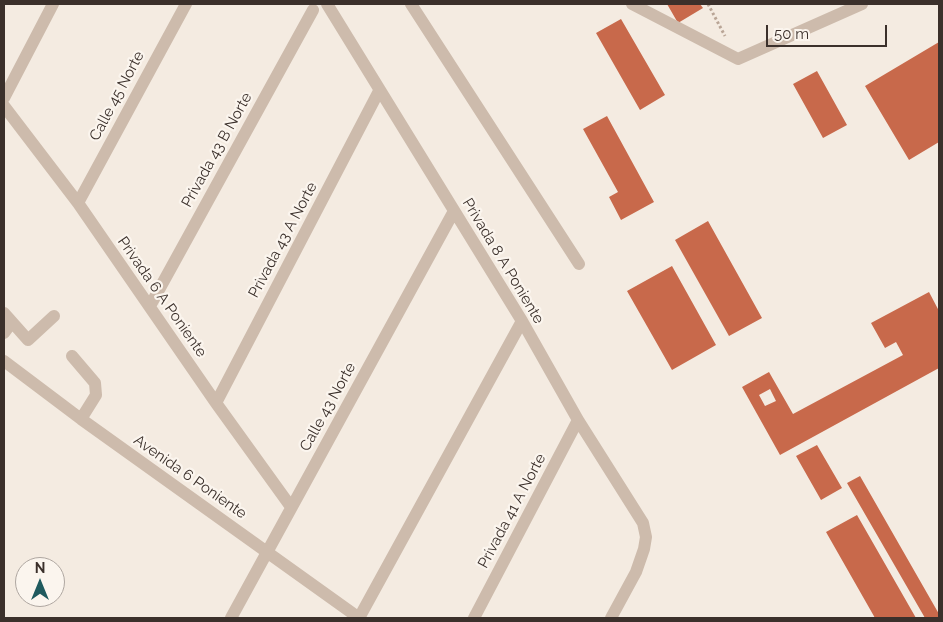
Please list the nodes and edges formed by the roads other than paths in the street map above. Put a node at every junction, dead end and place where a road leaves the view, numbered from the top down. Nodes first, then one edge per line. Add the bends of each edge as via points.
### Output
1 (53, 4) edge
2 (186, 4) edge
3 (328, 4) edge
4 (412, 4) edge
5 (632, 4) edge
6 (862, 4) edge
7 (313, 10) dead end
8 (379, 91) junction
9 (4, 98) edge
10 (4, 106) edge
11 (78, 203) junction
12 (454, 211) junction
13 (579, 264) dead end
14 (150, 306) junction
15 (54, 316) dead end
16 (8, 318) edge
17 (522, 321) junction
18 (4, 333) edge
19 (72, 356) dead end
20 (4, 361) edge
21 (216, 404) junction
22 (81, 419) junction
23 (578, 420) junction
24 (291, 507) junction
25 (268, 552) junction
26 (231, 618) edge
27 (359, 618) edge
28 (474, 618) edge
29 (611, 618) edge

1 - 9 street
2 - 11 street, Calle 45 Norte
3 - 8 street, Privada 8 A Poniente
4 - 13 street
5 - 6 street via 738,59
7 - 14 street, Privada 43 B Norte
8 - 12 street, Privada 8 A Poniente
8 - 21 street, Privada 43 A Norte
10 - 11 street, Privada 6 A Poniente
11 - 14 street, Privada 6 A Poniente
12 - 17 street, Privada 8 A Poniente
12 - 24 street, Calle 43 Norte
14 - 21 street, Privada 6 A Poniente
15 - 16 street via 28,340
16 - 18 street
17 - 23 street, Privada 8 A Poniente
17 - 27 street
19 - 22 street via 95,383 96,395
20 - 22 street, Avenida 6 Poniente
21 - 24 street, Privada 6 A Poniente
22 - 25 street, Avenida 6 Poniente
23 - 28 street, Privada 41 A Norte
23 - 29 street, Privada 8 A Poniente via 643,523 646,537 636,572
24 - 25 street, Calle 43 Norte
25 - 26 street, Calle 43 Norte
25 - 27 street, Avenida 6 Poniente

